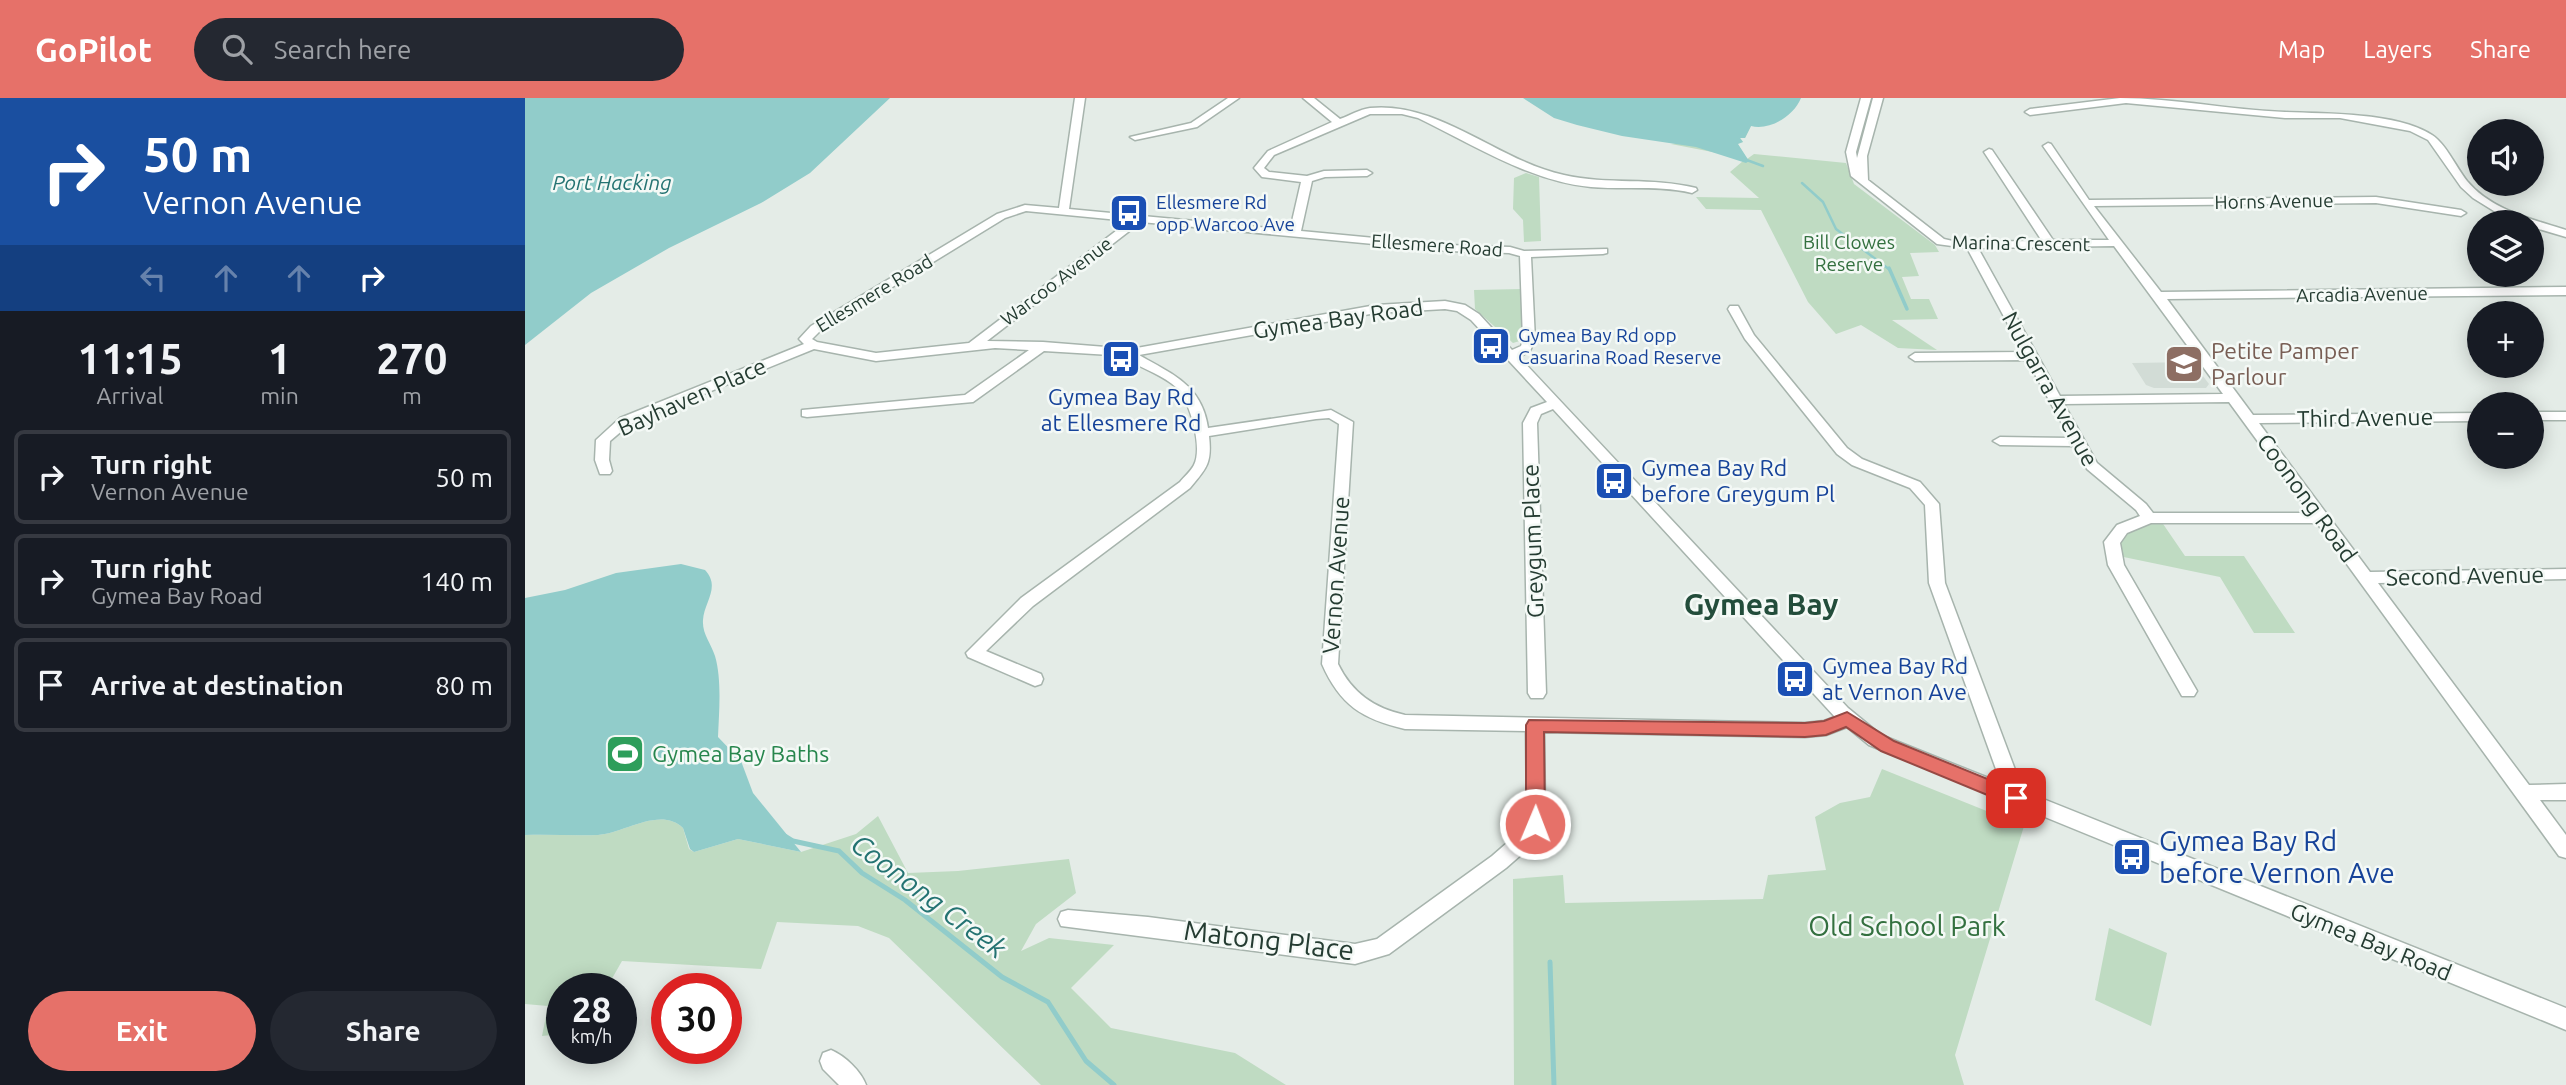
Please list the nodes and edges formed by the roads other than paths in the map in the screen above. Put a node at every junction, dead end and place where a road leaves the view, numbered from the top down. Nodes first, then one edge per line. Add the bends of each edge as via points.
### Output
1 (1080, 98) edge
2 (1234, 98) edge
3 (1308, 98) edge
4 (1866, 98) edge
5 (1878, 98) edge
6 (2030, 111) dead end
7 (1339, 123) junction
8 (1135, 137) dead end
9 (2048, 146) dead end
10 (1989, 152) dead end
11 (1367, 173) dead end
12 (1307, 179) junction
13 (1863, 181) junction
14 (1692, 190) dead end
15 (2086, 203) junction
16 (1064, 210) junction
17 (2500, 210) edge
18 (2461, 213) dead end
19 (1140, 218) junction
20 (2544, 227) edge
21 (1295, 233) junction
22 (2566, 234) edge
23 (2117, 243) junction
24 (1970, 244) junction
25 (2050, 244) junction
26 (1603, 251) dead end
27 (1524, 254) junction
28 (2566, 291) edge
29 (2158, 296) junction
30 (1734, 309) dead end
31 (813, 345) junction
32 (974, 345) junction
33 (1043, 346) junction
34 (1131, 353) junction
35 (1510, 356) junction
36 (2031, 356) junction
37 (1915, 357) dead end
38 (2233, 398) junction
39 (2057, 400) junction
40 (1555, 404) junction
41 (807, 413) dead end
42 (2544, 416) edge
43 (2566, 416) edge
44 (2467, 417) edge
45 (2249, 419) junction
46 (1203, 433) junction
47 (2000, 441) dead end
48 (2078, 442) junction
49 (605, 471) dead end
50 (2321, 517) junction
51 (2149, 518) junction
52 (2566, 575) edge
53 (2365, 578) junction
54 (1035, 679) dead end
55 (2188, 691) dead end
56 (1537, 693) dead end
57 (1847, 719) junction
58 (1535, 725) junction
59 (2566, 792) edge
60 (2524, 793) junction
61 (2016, 798) junction
62 (2566, 850) edge
63 (1068, 919) dead end
64 (2566, 1019) edge
65 (831, 1061) dead end
66 (855, 1085) edge

1 - 16 street
2 - 8 street via 1194,125
3 - 7 street
4 - 13 street via 1851,152 1856,176
5 - 13 street via 1863,156
6 - 17 street via 2126,100 2285,115 2340,115 2413,129 2431,138 2465,185
7 - 12 street via 1282,147 1261,163 1259,171 1266,175
7 - 14 street via 1369,111 1402,111 1557,177 1590,184 1672,185
9 - 15 street, Coonong Road
10 - 25 street
11 - 12 street
12 - 21 street
13 - 24 street, Marina Crescent via 1941,242
15 - 18 street, Horns Avenue via 2376,200
15 - 23 street, Coonong Road
16 - 19 street, Ellesmere Road
16 - 31 street, Ellesmere Road via 1008,212 815,328 805,339
19 - 21 street, Ellesmere Road
19 - 32 street, Warcoo Avenue
20 - 22 street
21 - 27 street, Ellesmere Road
23 - 25 street, Marina Crescent
23 - 29 street, Coonong Road
24 - 25 street, Marina Crescent
24 - 36 street, Nulgarra Avenue
26 - 27 street, Ellesmere Road
27 - 35 street via 1529,340 1526,348
28 - 29 street, Arcadia Avenue
29 - 38 street, Coonong Road
30 - 61 street via 1749,336 1842,450 1857,462 1916,485 1931,503 1937,583
31 - 32 street, Ellesmere Road via 876,357
31 - 49 street, Bayhaven Place via 625,421 603,440
32 - 33 street, Ellesmere Road
33 - 34 street, Ellesmere Road
33 - 41 street via 968,399
34 - 35 street, Gymea Bay Road via 1344,314 1445,305 1475,317
34 - 46 street via 1184,389
35 - 40 street, Gymea Bay Road
36 - 37 street
36 - 39 street, Nulgarra Avenue
38 - 39 street
38 - 45 street, Coonong Road
39 - 48 street, Nulgarra Avenue
40 - 56 street, Greygum Place via 1537,411 1530,423
40 - 57 street, Gymea Bay Road
42 - 43 street
44 - 45 street, Third Avenue
45 - 50 street, Coonong Road
46 - 54 street via 1201,466 1185,485 1027,602 974,653
46 - 58 street, Vernon Avenue via 1316,415 1341,417 1346,422 1346,444 1329,644 1329,664 1337,682 1349,698 1385,718
47 - 48 street
48 - 51 street, Nulgarra Avenue via 2099,474
50 - 51 street
50 - 53 street, Coonong Road
51 - 55 street via 2122,529 2112,542 2116,565
52 - 53 street, Second Avenue
53 - 60 street, Coonong Road
57 - 58 street, Vernon Avenue via 1805,730
57 - 61 street, Gymea Bay Road via 1887,746
58 - 63 street, Matong Place via 1536,814 1531,833 1499,862 1382,947 1355,954
59 - 60 street
60 - 62 street, Coonong Road
61 - 64 street, Gymea Bay Road
65 - 66 street

